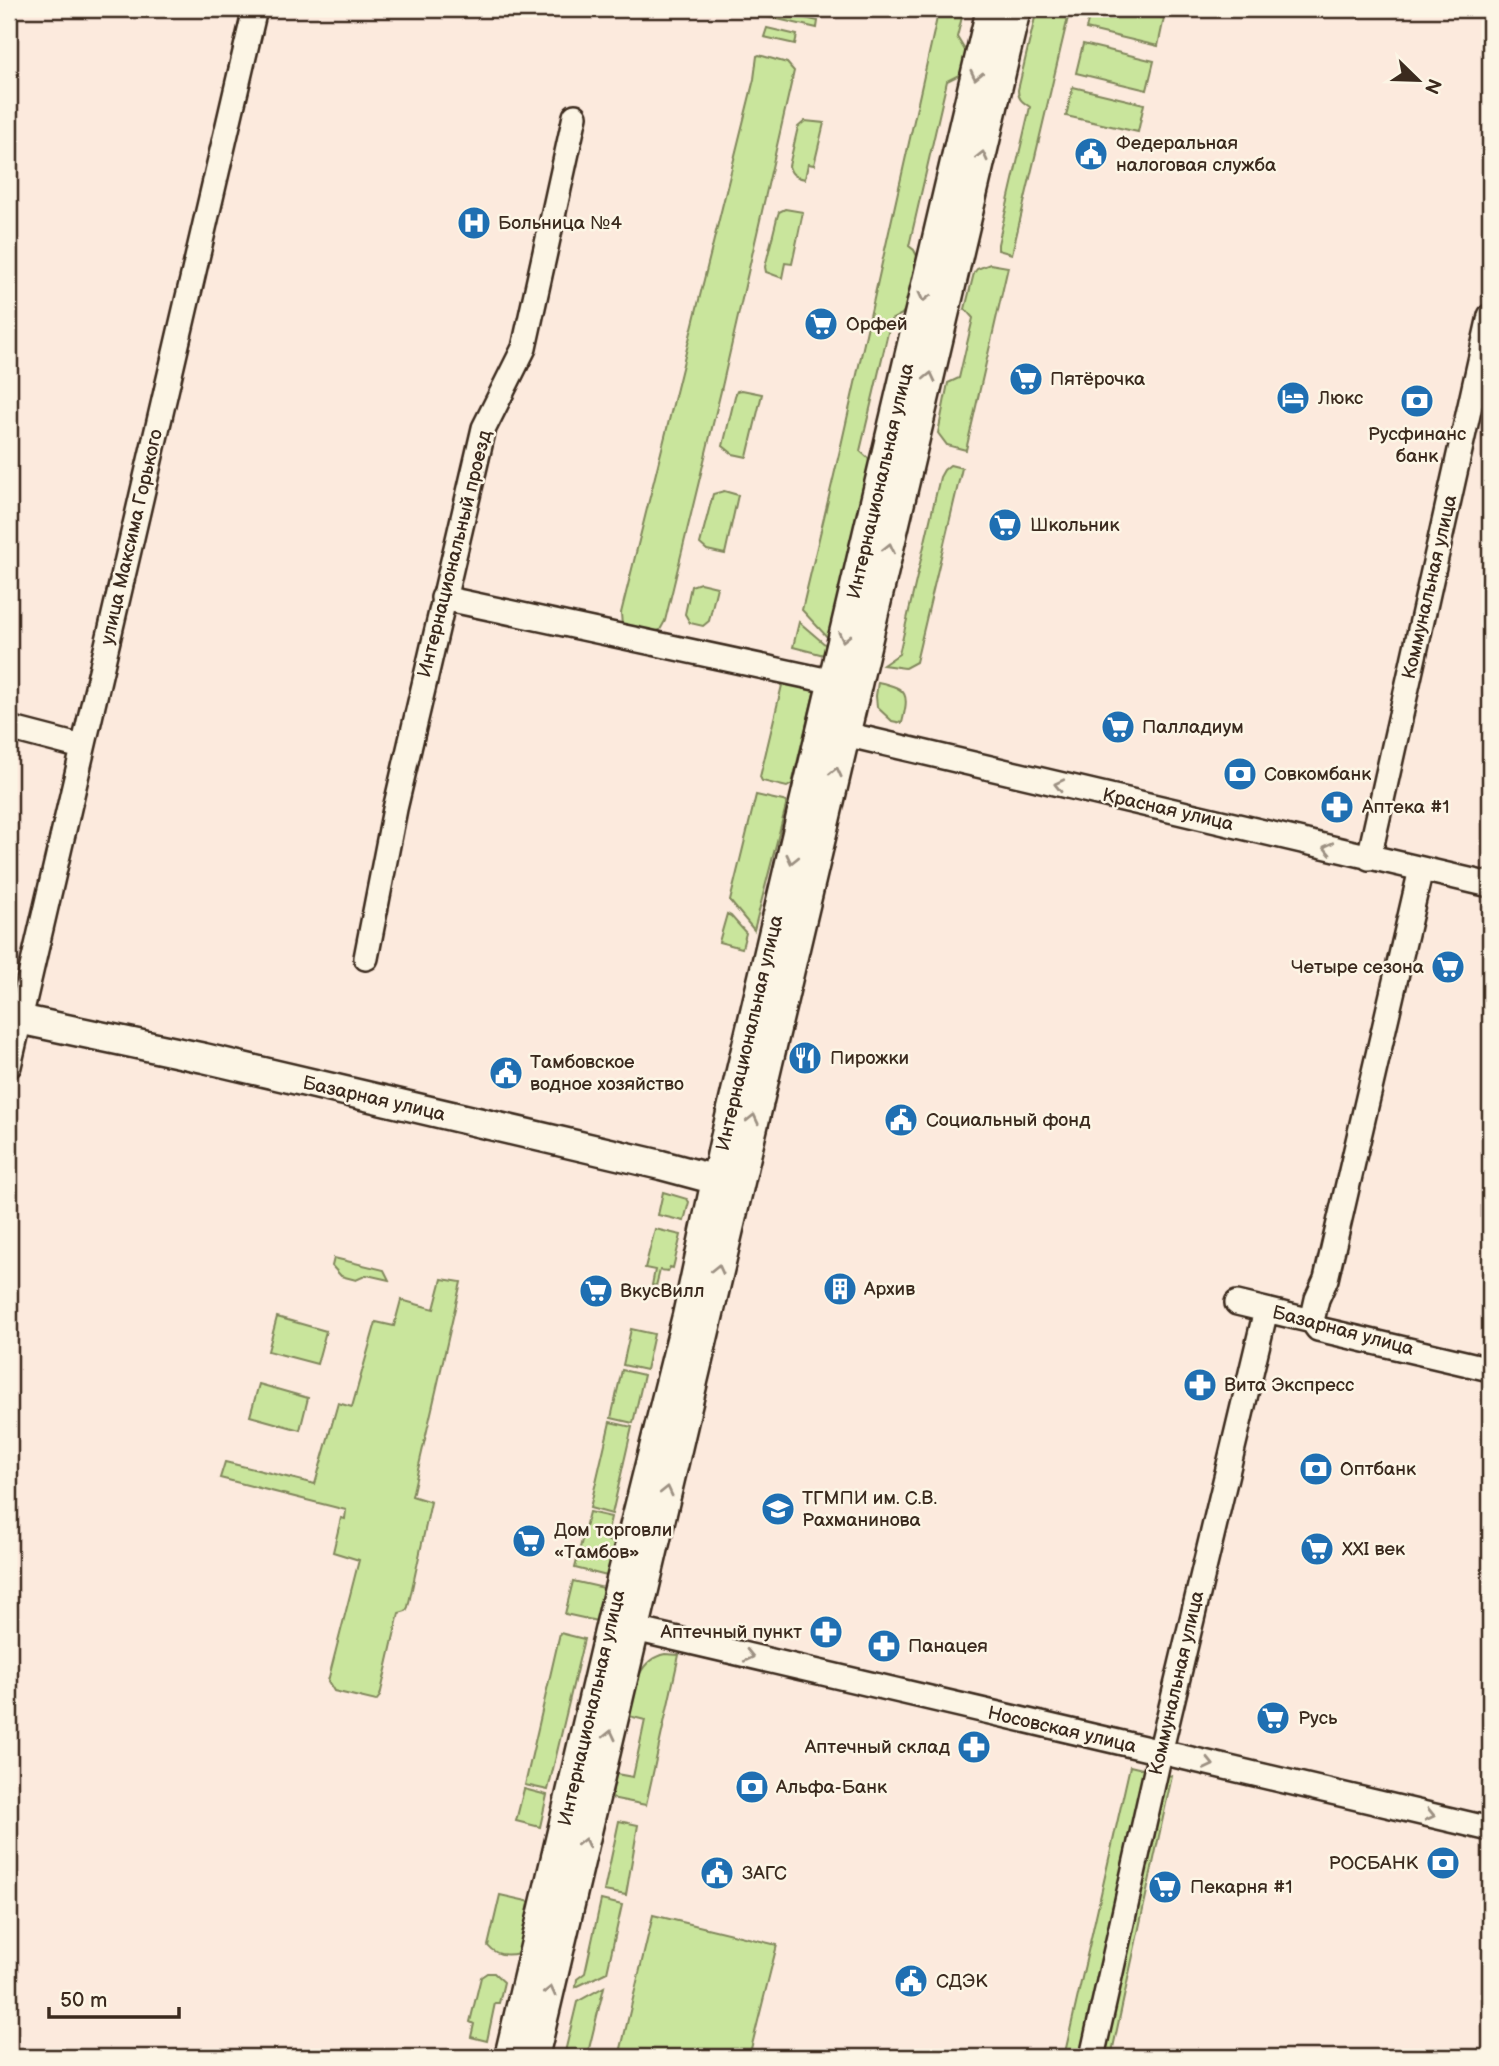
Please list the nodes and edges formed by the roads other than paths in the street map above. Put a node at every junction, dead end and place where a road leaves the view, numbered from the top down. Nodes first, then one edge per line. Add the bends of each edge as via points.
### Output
1 (256, 9) edge
2 (992, 9) edge
3 (1016, 9) edge
4 (575, 116) dead end
5 (1490, 316) edge
6 (443, 598) junction
7 (834, 682) junction
8 (9, 728) edge
9 (834, 731) junction
10 (82, 747) junction
11 (1370, 858) junction
12 (1421, 869) junction
13 (1490, 885) edge
14 (366, 958) dead end
15 (14, 1018) edge
16 (9, 1066) edge
17 (727, 1183) junction
18 (1237, 1303) dead end
19 (1266, 1310) junction
20 (1312, 1321) junction
21 (1490, 1369) edge
22 (623, 1626) junction
23 (1160, 1753) junction
24 (1490, 1829) edge
25 (509, 2057) edge
26 (534, 2057) edge
27 (1093, 2057) edge

1 - 10 street, улица Максима Горького
2 -> 7 main road, Интернациональная улица
9 -> 3 main road, Интернациональная улица
4 - 6 street, Интернациональный проезд via 524,348 484,428
5 - 11 street, Коммунальная улица
6 - 7 street
6 - 14 street, Интернациональный проезд
7 - 9 main road, Интернациональная улица
8 - 10 street
11 -> 9 street, Красная улица
9 - 17 main road, Интернациональная улица
10 - 15 street, улица Максима Горького
11 - 12 street, Красная улица
12 - 13 street, Красная улица
12 - 20 street via 1326,1279
15 - 16 street, улица Максима Горького
15 - 17 main road, Базарная улица via 204,1058
17 - 22 main road, Интернациональная улица
18 - 19 street, Базарная улица
19 - 20 street, Базарная улица
19 - 23 street, Коммунальная улица
20 - 21 street, Базарная улица via 1318,1329
22 -> 23 street, Носовская улица
22 - 25 main road, Интернациональная улица
26 -> 22 main road, Интернациональная улица
23 -> 24 street, Носовская улица
23 - 27 street, Коммунальная улица

